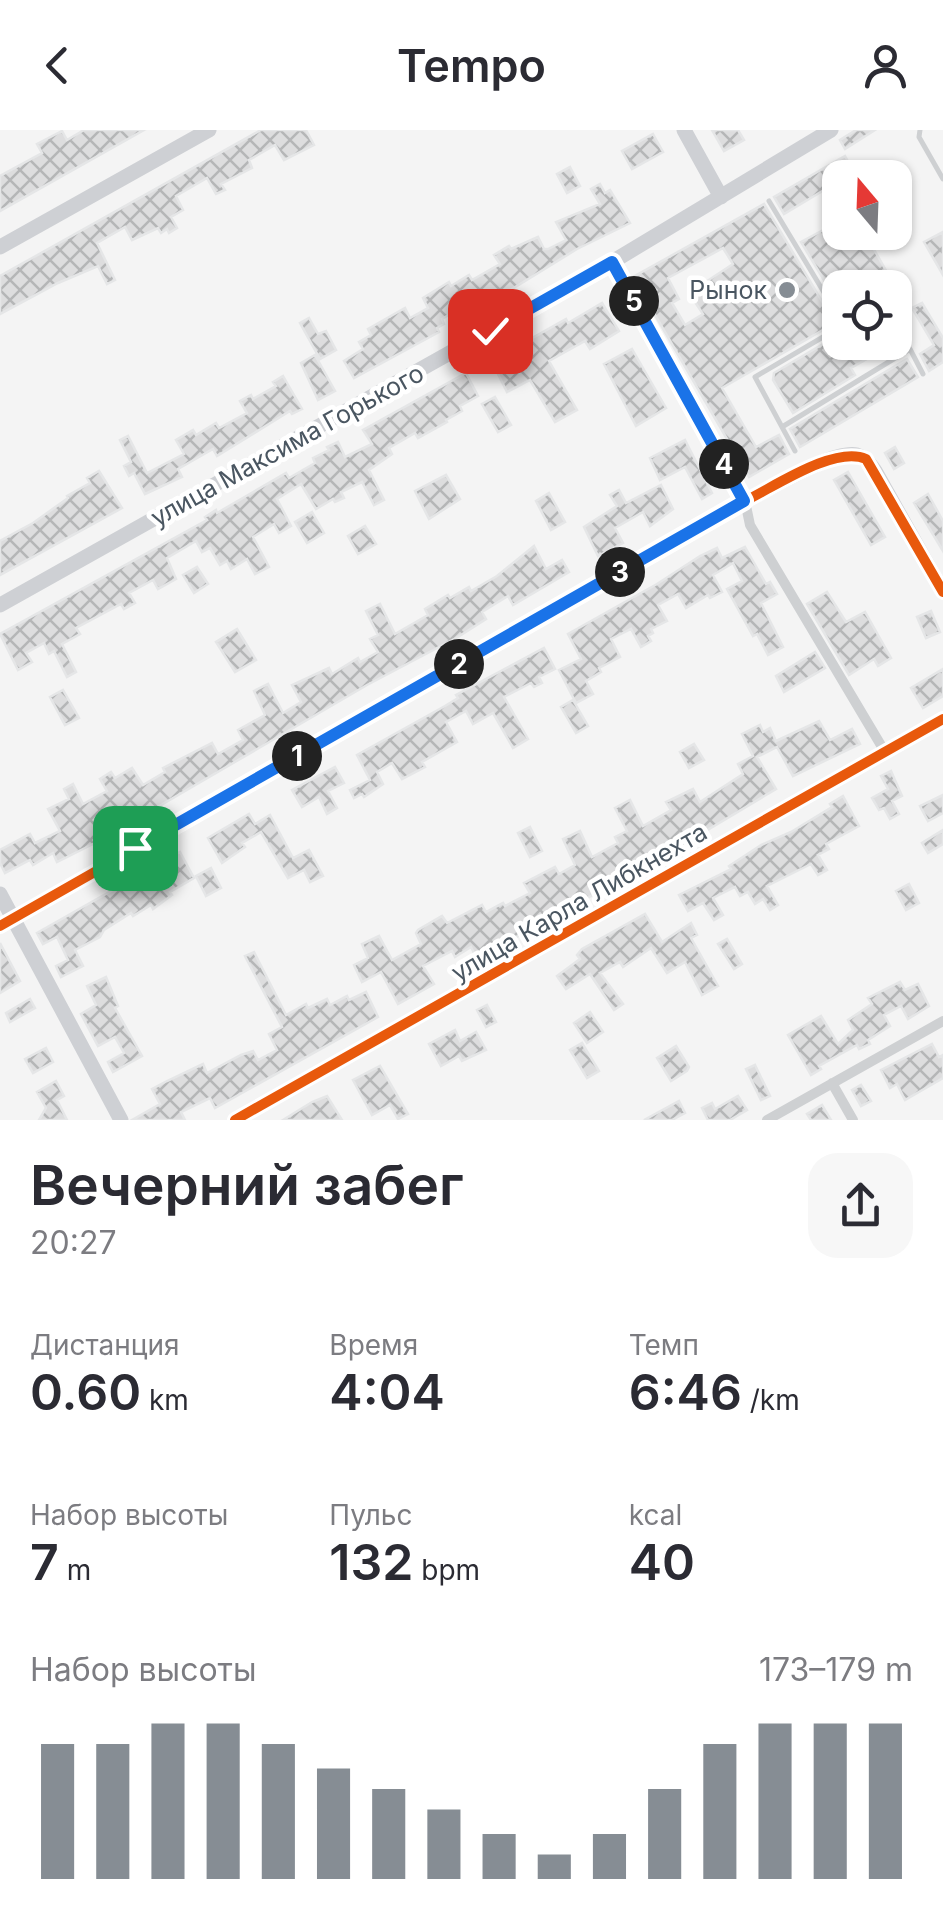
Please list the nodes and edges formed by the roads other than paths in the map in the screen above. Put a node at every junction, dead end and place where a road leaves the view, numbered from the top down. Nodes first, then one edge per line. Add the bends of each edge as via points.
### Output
1 (209, 130) edge
2 (684, 130) edge
3 (831, 130) edge
4 (920, 130) edge
5 (943, 162) edge
6 (935, 166) junction
7 (943, 180) edge
8 (721, 197) junction
9 (769, 201) dead end
10 (0, 247) edge
11 (612, 262) junction
12 (822, 289) edge
13 (822, 338) edge
14 (923, 374) dead end
15 (782, 427) junction
16 (795, 450) dead end
17 (744, 501) junction
18 (943, 592) edge
19 (0, 605) edge
20 (943, 718) edge
21 (885, 752) junction
22 (0, 894) edge
23 (7, 922) edge
24 (943, 1021) edge
25 (832, 1083) junction
26 (121, 1120) edge
27 (236, 1120) edge
28 (767, 1120) edge
29 (853, 1120) edge

1 - 10 main road
2 - 8 main road
3 - 8 main road, улица Максима Горького
4 - 6 lane
5 - 6 lane
6 - 7 lane
8 - 11 main road, улица Максима Горького
9 - 12 lane
11 - 17 main road
11 - 19 main road, улица Максима Горького
13 - 15 lane via 755,378
14 - 15 lane via 910,349
15 - 16 lane
17 - 18 main road via 855,454 875,471
17 - 21 street via 750,525
17 - 23 street
20 - 21 street, улица Карла Либкнехта
21 - 27 street, улица Карла Либкнехта
22 - 23 main road
23 - 26 main road
24 - 25 street
25 - 28 street
25 - 29 street

